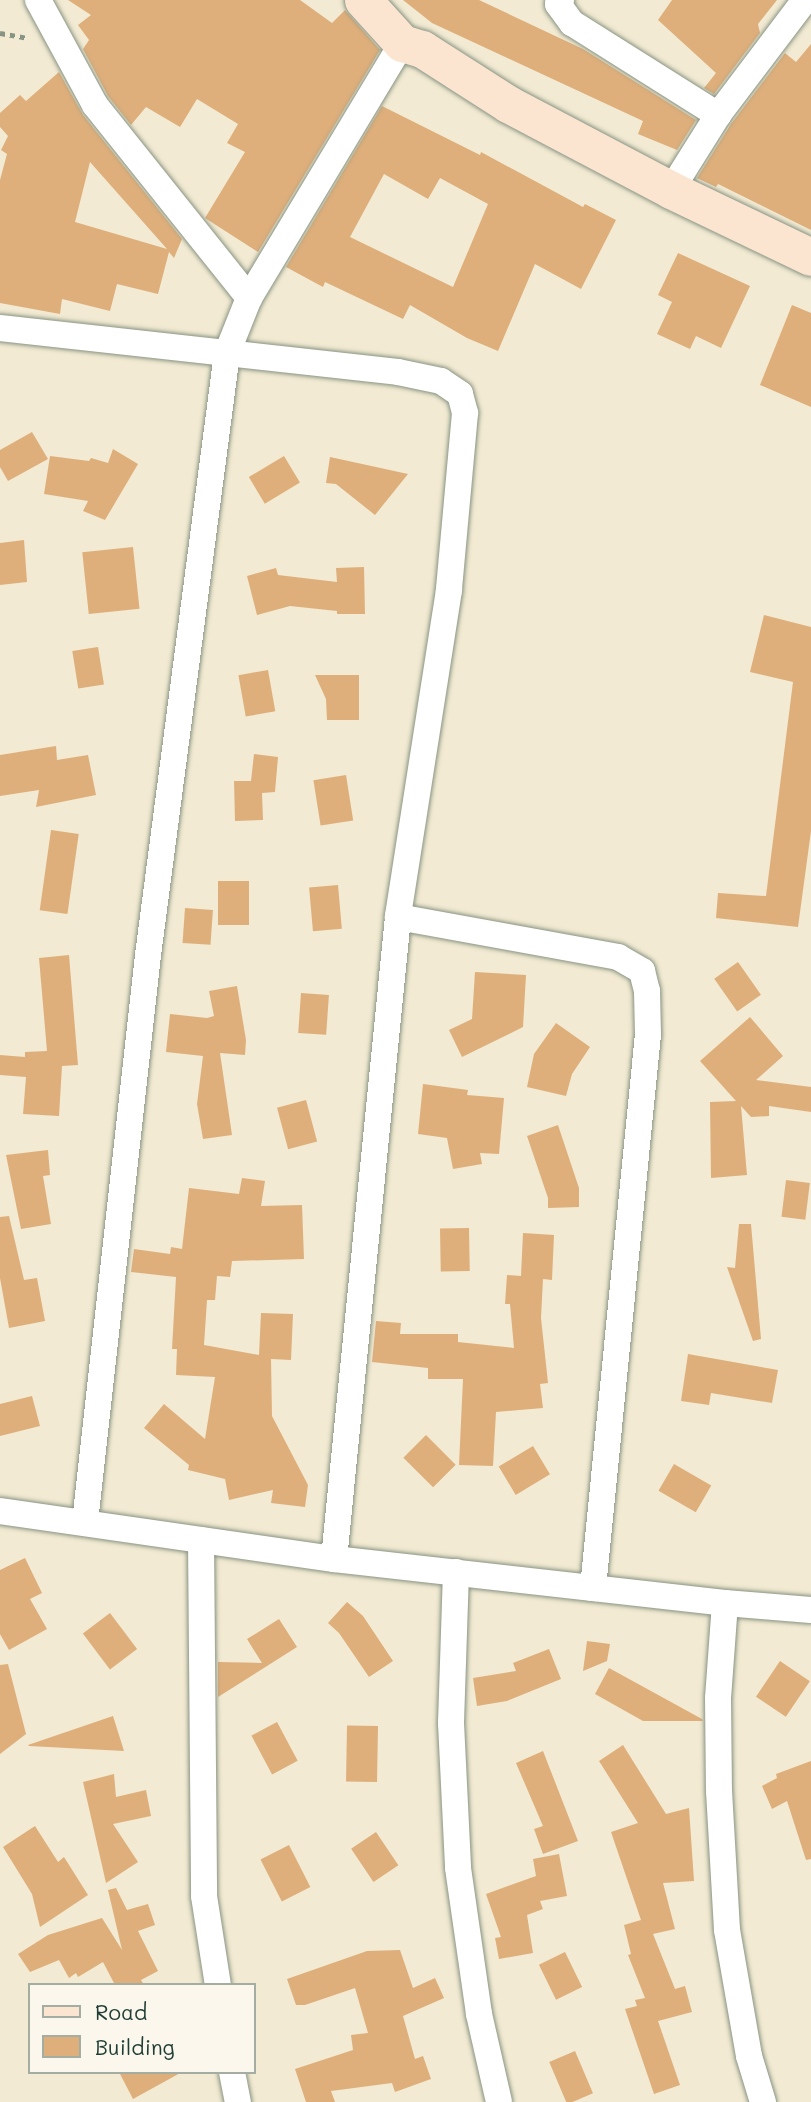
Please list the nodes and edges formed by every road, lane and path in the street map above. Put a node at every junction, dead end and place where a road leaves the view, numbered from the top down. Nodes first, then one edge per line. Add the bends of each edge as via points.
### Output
1 (38, 0) edge
2 (363, 0) edge
3 (561, 0) edge
4 (805, 0) edge
5 (402, 43) junction
6 (718, 115) junction
7 (671, 190) junction
8 (811, 257) edge
9 (249, 298) junction
10 (0, 328) edge
11 (227, 353) junction
12 (398, 917) junction
13 (0, 1511) edge
14 (85, 1521) junction
15 (201, 1540) junction
16 (334, 1559) junction
17 (456, 1572) junction
18 (593, 1588) junction
19 (725, 1604) junction
20 (811, 1610) edge
21 (218, 1983) edge
22 (232, 2074) edge
23 (238, 2102) edge
24 (499, 2102) edge
25 (763, 2102) edge

1 - 9 street via 95,105
2 - 5 street
3 - 6 street via 558,4 572,23
4 - 6 street
5 - 7 street via 422,49 508,104
5 - 9 street
6 - 7 street
7 - 8 street
9 - 11 street
10 - 11 street
11 - 12 street via 398,372 441,381 460,394 465,413 449,590
11 - 14 street via 148,955
12 - 16 street
12 - 18 street via 618,957 642,971 648,1034
13 - 14 street
14 - 15 street
15 - 16 street
15 - 21 street via 204,1896
16 - 17 street
17 - 18 street
17 - 24 street via 451,1723 458,1868 480,2014
18 - 19 street
19 - 20 street
19 - 25 street via 718,1698 727,1930 749,2056
22 - 23 street

